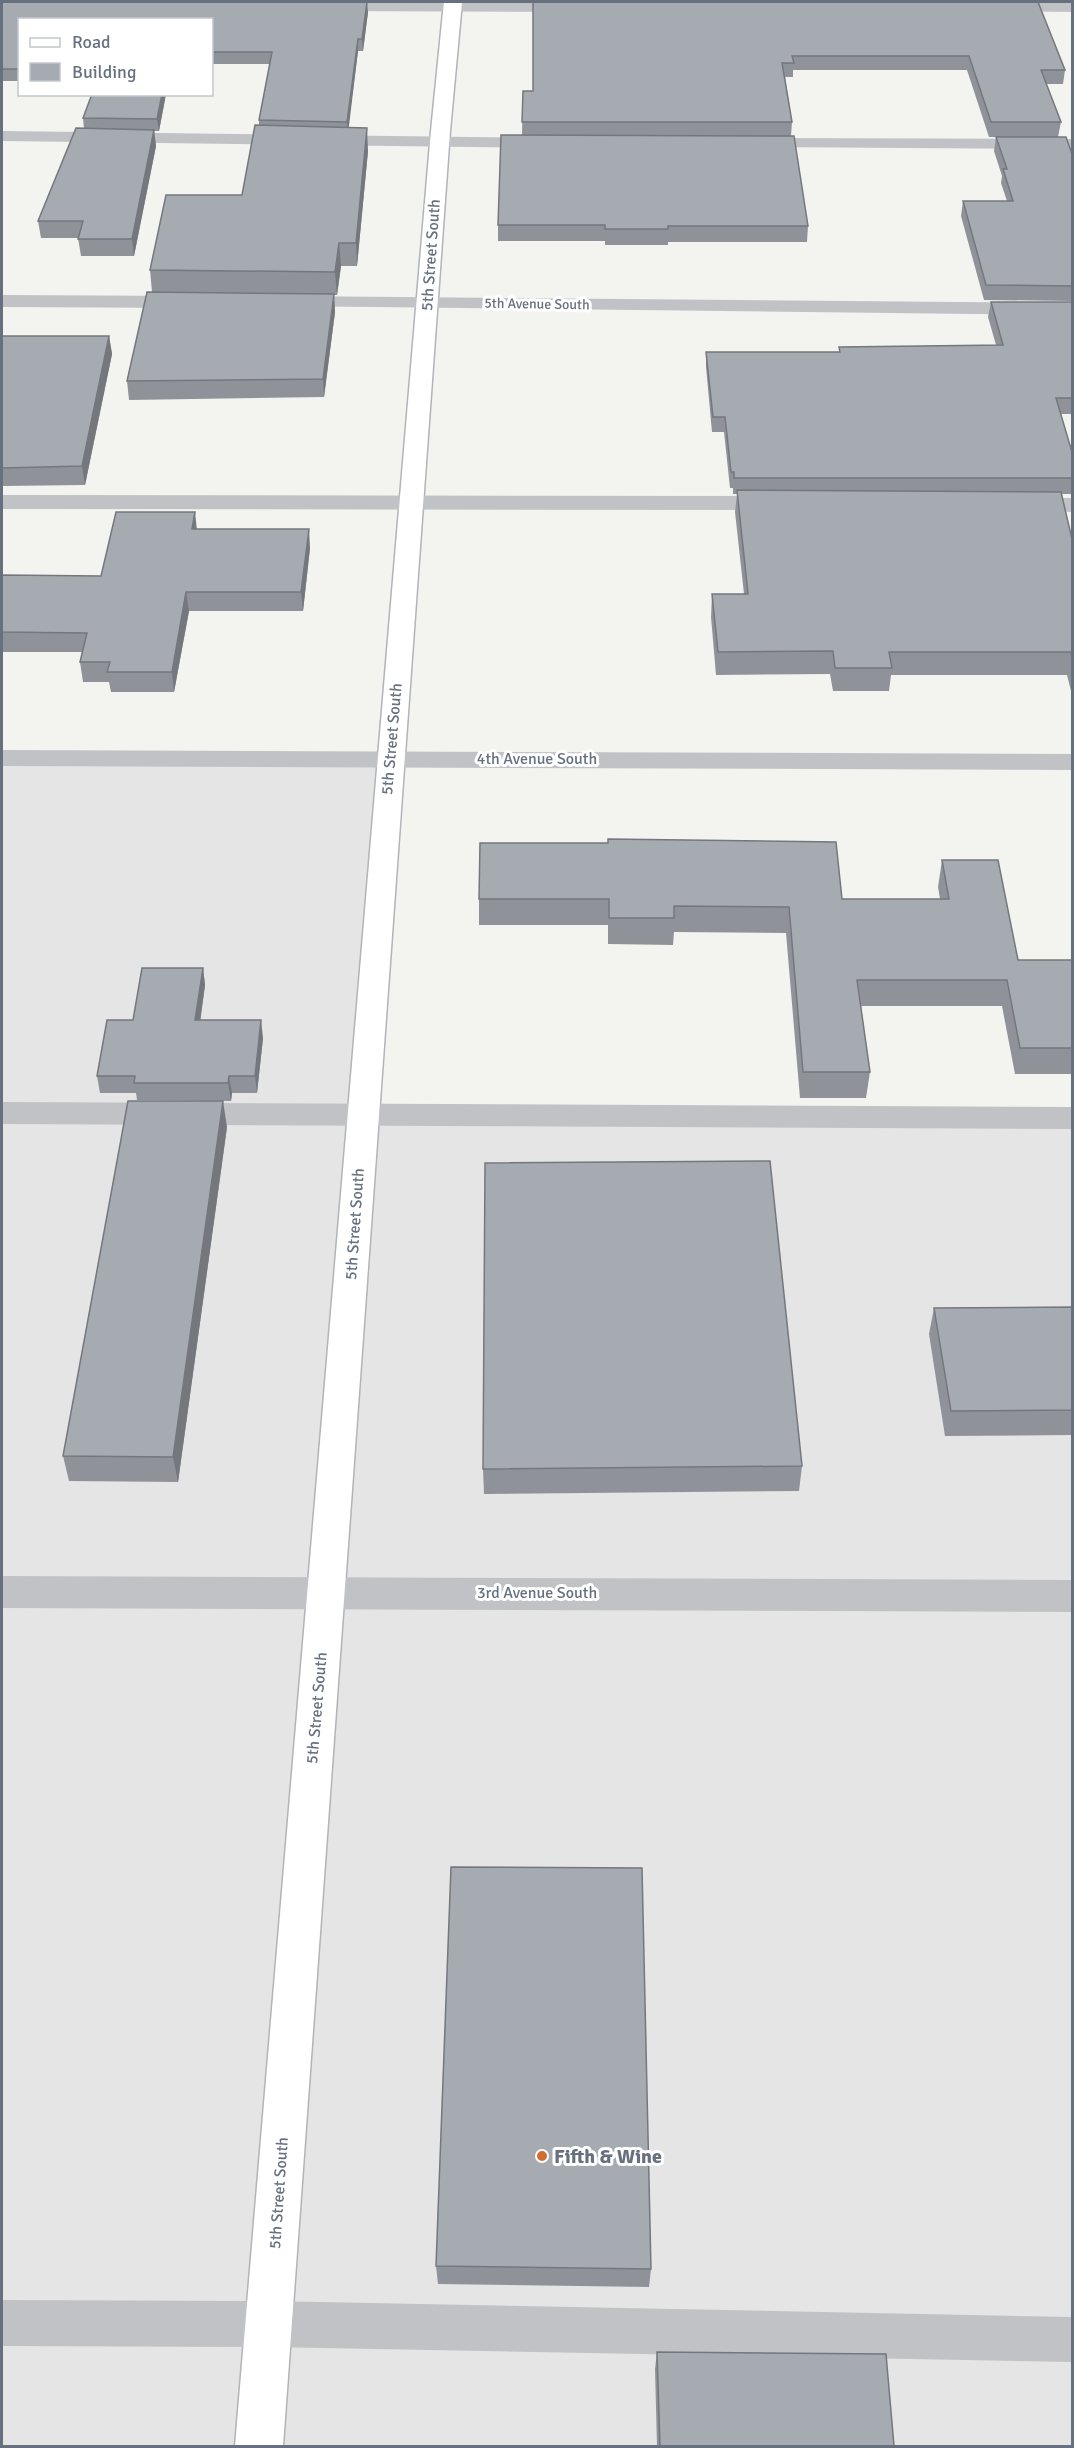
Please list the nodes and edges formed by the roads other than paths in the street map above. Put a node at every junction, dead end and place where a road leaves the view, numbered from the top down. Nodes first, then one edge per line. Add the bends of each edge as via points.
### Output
1 (453, 4) edge
2 (309, 6) edge
3 (596, 7) edge
4 (977, 7) edge
5 (1072, 8) edge
6 (2, 136) edge
7 (439, 143) junction
8 (559, 143) edge
9 (738, 143) edge
10 (1072, 144) edge
11 (2, 301) edge
12 (215, 302) edge
13 (262, 302) edge
14 (428, 303) junction
15 (1072, 309) edge
16 (411, 501) junction
17 (2, 502) edge
18 (801, 504) edge
19 (1002, 505) edge
20 (1072, 505) edge
21 (2, 758) edge
22 (390, 758) junction
23 (1072, 762) edge
24 (2, 1113) edge
25 (363, 1115) junction
26 (1072, 1118) edge
27 (2, 1592) edge
28 (327, 1593) junction
29 (1072, 1596) edge
30 (2, 2323) edge
31 (269, 2324) junction
32 (1072, 2340) edge
33 (259, 2446) edge

1 - 2 street
1 - 3 street
1 - 7 main road, 5th Street South
4 - 5 street
6 - 7 lane
7 - 8 lane
7 - 14 main road, 5th Street South
9 - 10 lane
11 - 12 street
13 - 14 street, 5th Avenue South
14 - 15 street, 5th Avenue South
14 - 16 main road, 5th Street South
16 - 17 lane
16 - 18 lane
16 - 22 main road, 5th Street South
19 - 20 lane
21 - 22 street, 4th Avenue South
22 - 23 street, 4th Avenue South
22 - 25 main road, 5th Street South
24 - 25 lane
25 - 26 lane
25 - 28 main road, 5th Street South
27 - 28 street, 3rd Avenue South
28 - 29 street, 3rd Avenue South
28 - 31 main road, 5th Street South
30 - 31 lane
31 - 32 lane
31 - 33 main road, 5th Street South

